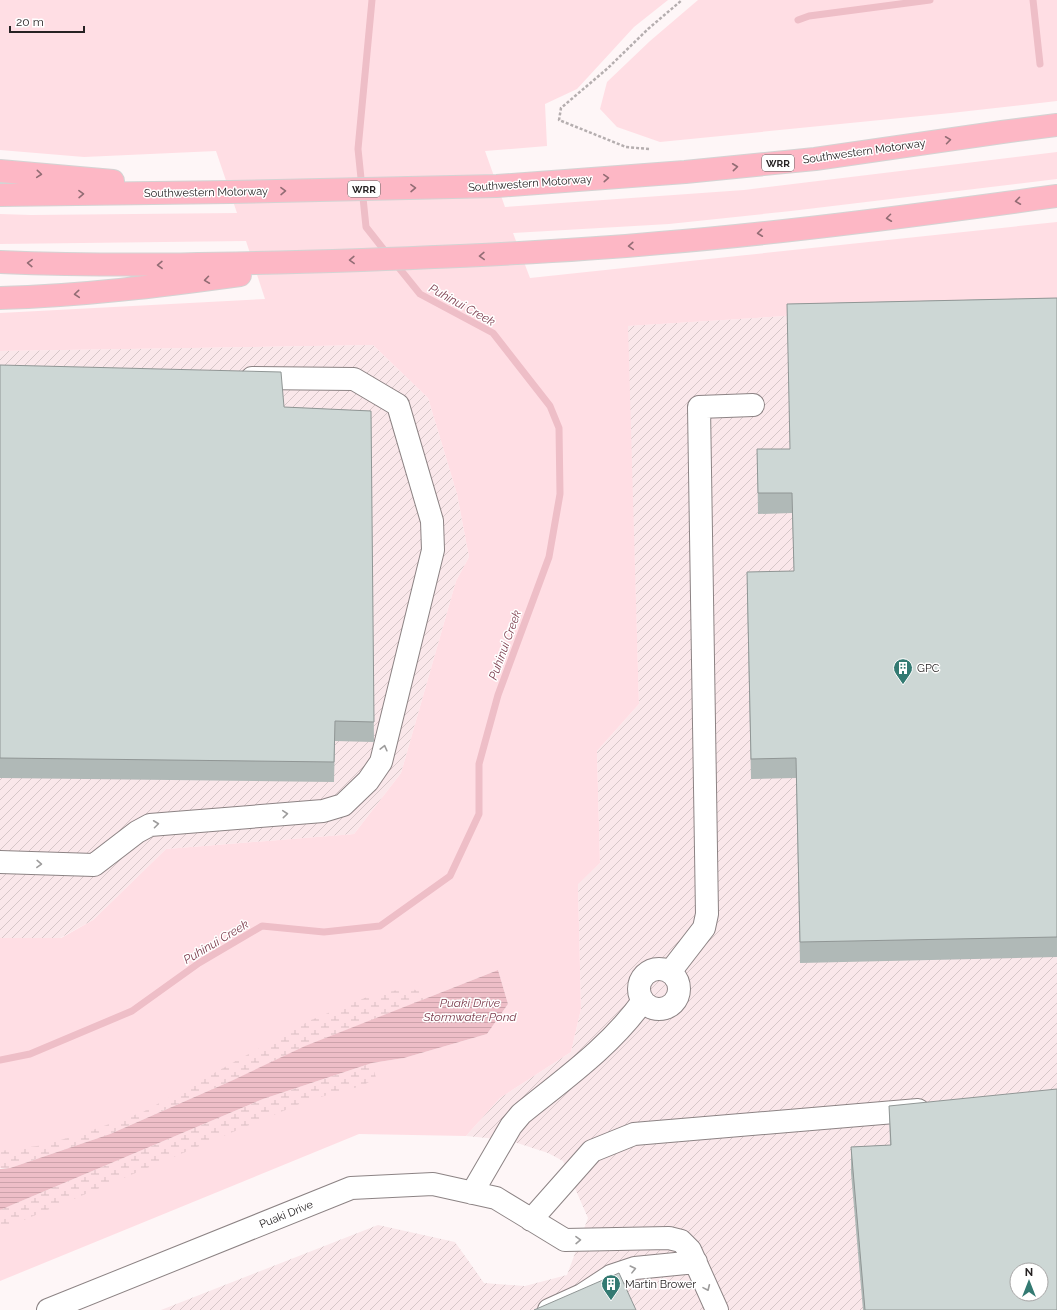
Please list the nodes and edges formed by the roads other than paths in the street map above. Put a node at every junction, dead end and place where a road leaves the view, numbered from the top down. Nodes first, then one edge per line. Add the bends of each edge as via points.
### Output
1 (1057, 126) edge
2 (0, 171) edge
3 (230, 192) junction
4 (0, 195) edge
5 (1057, 196) edge
6 (0, 262) edge
7 (257, 268) junction
8 (0, 298) edge
9 (236, 378) edge
10 (753, 405) dead end
11 (0, 862) edge
12 (670, 972) junction
13 (643, 1001) junction
14 (940, 1109) edge
15 (472, 1193) junction
16 (531, 1220) junction
17 (696, 1262) junction
18 (48, 1310) edge
19 (548, 1310) edge
20 (717, 1310) edge

3 -> 1 highway, Southwestern Motorway / WRR via 497,186 685,172 815,159
2 -> 3 highway
4 -> 3 highway, Southwestern Motorway / WRR
5 -> 7 highway via 813,228 660,244 521,254 308,262
7 -> 6 highway
7 -> 8 highway via 158,286 40,297
11 -> 9 street via 94,865 150,825 323,811 343,805 368,781 381,762 433,550 432,521 398,405 354,379
10 - 12 street via 699,407 707,914 704,928
12 - 13 street via 657,969 645,974 639,985
12 - 13 street via 678,982 678,996 675,1002 663,1009 656,1009
13 - 15 street via 629,1021 606,1045 521,1114 511,1126
14 - 16 street via 634,1134 592,1151
15 - 16 street, Puaki Drive via 496,1198
15 - 18 street, Puaki Drive via 433,1184 351,1188
16 -> 17 street, Puaki Drive via 565,1240 669,1238 681,1241 690,1250
19 -> 17 street via 582,1295 611,1276 635,1268
17 -> 20 street

